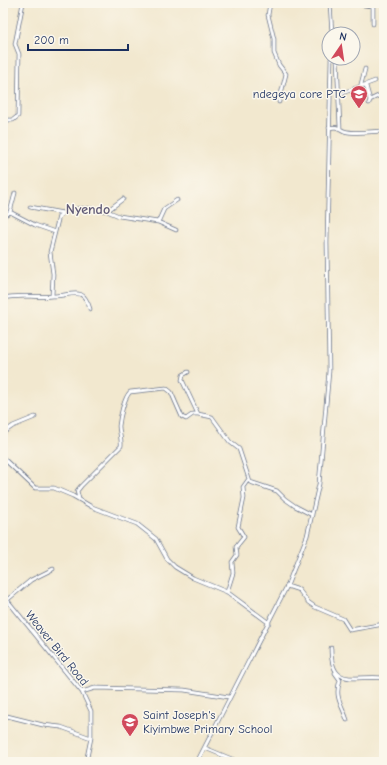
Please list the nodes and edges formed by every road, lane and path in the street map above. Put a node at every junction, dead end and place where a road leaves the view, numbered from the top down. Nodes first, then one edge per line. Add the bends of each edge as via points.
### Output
1 (23, 3) edge
2 (270, 3) edge
3 (330, 3) edge
4 (344, 3) edge
5 (372, 24) dead end
6 (332, 26) edge
7 (331, 66) edge
8 (337, 66) edge
9 (366, 69) dead end
10 (375, 81) dead end
11 (366, 86) junction
12 (360, 88) junction
13 (384, 93) edge
14 (338, 97) junction
15 (279, 102) dead end
16 (3, 120) edge
17 (329, 128) junction
18 (340, 128) junction
19 (384, 131) edge
20 (15, 193) dead end
21 (123, 199) dead end
22 (177, 200) dead end
23 (30, 207) dead end
24 (107, 211) junction
25 (10, 212) junction
26 (63, 213) junction
27 (3, 216) edge
28 (158, 222) junction
29 (176, 230) dead end
30 (55, 232) junction
31 (52, 296) junction
32 (3, 298) edge
33 (90, 308) dead end
34 (188, 372) dead end
35 (198, 414) junction
36 (35, 418) dead end
37 (3, 433) edge
38 (3, 458) edge
39 (248, 480) junction
40 (79, 499) junction
41 (312, 515) junction
42 (53, 569) dead end
43 (288, 586) junction
44 (227, 592) junction
45 (3, 595) edge
46 (7, 600) junction
47 (269, 624) junction
48 (384, 624) edge
49 (331, 648) dead end
50 (334, 672) junction
51 (384, 678) edge
52 (82, 692) junction
53 (229, 697) junction
54 (3, 715) edge
55 (347, 720) dead end
56 (91, 738) junction
57 (205, 748) junction
58 (86, 762) edge
59 (197, 762) edge
60 (239, 762) edge

1 - 16 street via 15,44 19,54 18,116 13,120
2 - 15 street via 268,15 274,39 274,53 286,74
3 - 6 street
4 - 5 street via 372,6
7 - 17 street
8 - 14 street
9 - 12 street
10 - 11 street
11 - 12 street
11 - 13 street via 369,101
12 - 14 street
14 - 18 street
17 - 18 street
17 - 41 street via 329,371 323,456
18 - 19 street via 345,131
20 - 25 street
21 - 24 street
22 - 28 street via 164,209
23 - 26 street
24 - 26 street via 75,208
24 - 28 street via 118,216
25 - 27 street
25 - 30 street
26 - 30 street via 58,217
28 - 29 street
30 - 31 street via 50,252
31 - 32 street
31 - 33 street via 82,293 86,296
34 - 35 street via 182,375 182,380
35 - 39 street via 212,417 230,442 239,449
35 - 40 street via 182,418 171,392 166,388 130,392 124,400 120,418 121,446 77,491
36 - 37 street via 13,426
38 - 40 street via 34,488 54,488
39 - 41 street via 277,491 290,503
39 - 44 street via 243,487 243,504 238,527 244,537 236,546 237,554 232,562 233,573
40 - 44 street via 137,524 156,539 175,567 193,578
41 - 43 street
42 - 46 street via 31,580
43 - 47 street
43 - 48 street via 299,590 315,607 343,619 350,630
44 - 47 street
45 - 46 street, Weaver Bird Road
46 - 52 street, Weaver Bird Road
47 - 53 street
49 - 50 street
50 - 51 street via 346,679
50 - 55 street via 340,680 336,690
52 - 53 street via 95,688 184,690
52 - 56 street, Weaver Bird Road via 91,711
53 - 57 street
54 - 56 street via 61,727
56 - 58 street, Weaver Bird Road
57 - 59 street
57 - 60 street

